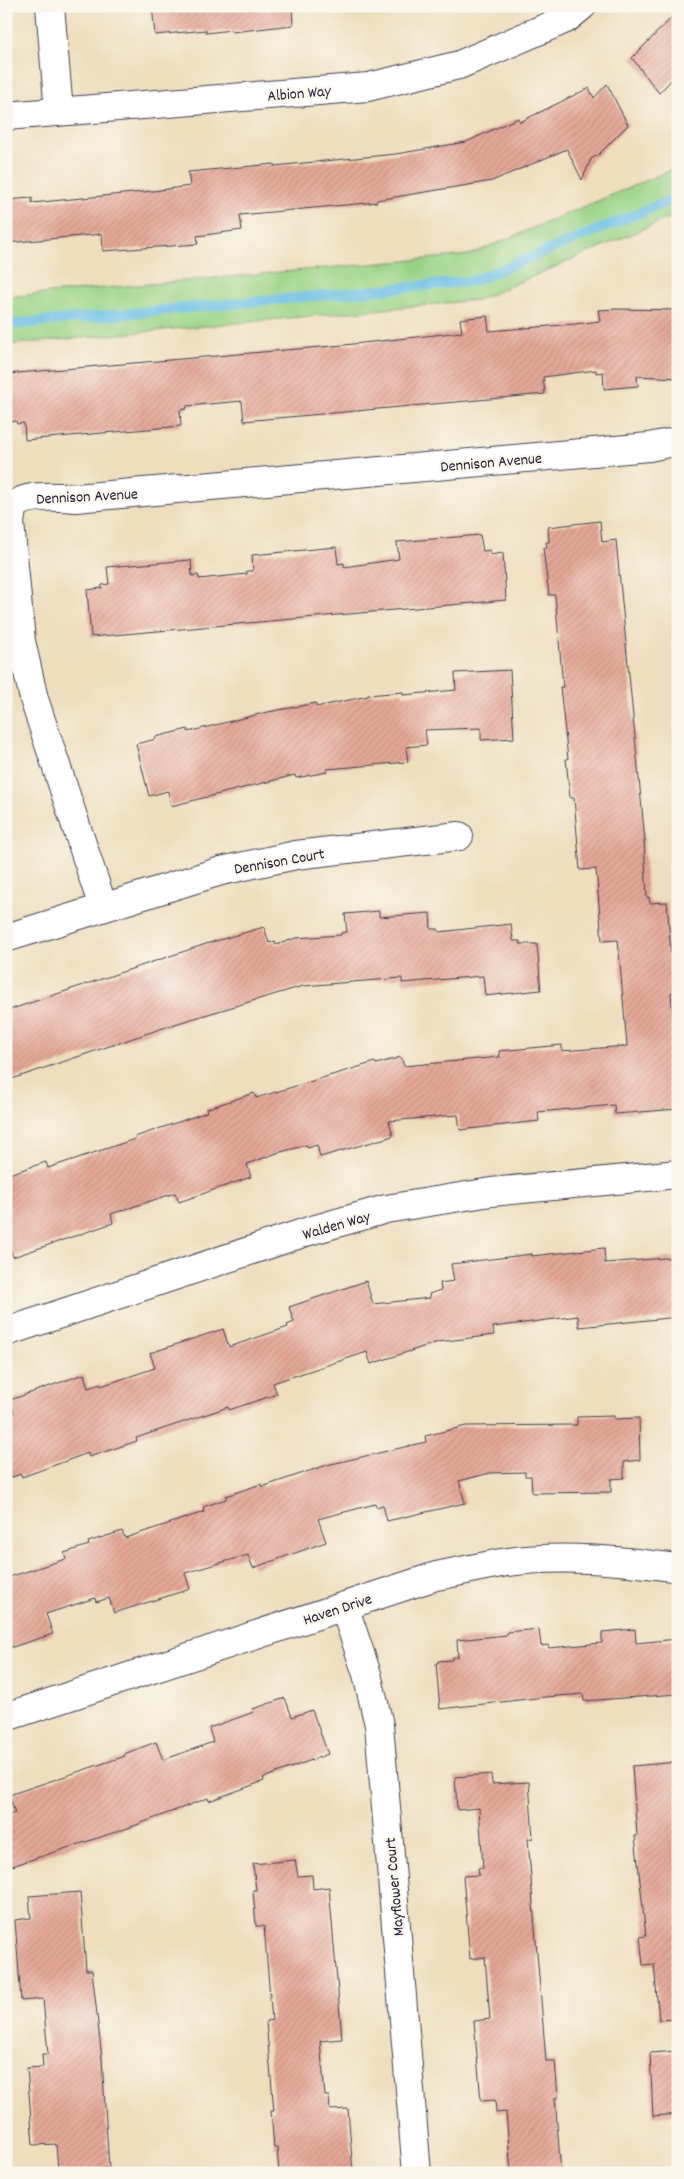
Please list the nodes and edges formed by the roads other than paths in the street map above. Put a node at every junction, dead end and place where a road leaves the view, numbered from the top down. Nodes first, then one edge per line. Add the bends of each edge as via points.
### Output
1 (50, 6) edge
2 (580, 8) edge
3 (59, 112) junction
4 (6, 116) edge
5 (678, 443) edge
6 (459, 836) dead end
7 (103, 907) junction
8 (6, 938) edge
9 (678, 1174) edge
10 (6, 1332) edge
11 (678, 1568) edge
12 (344, 1606) junction
13 (6, 1718) edge
14 (417, 2173) edge

1 - 3 street
2 - 3 street, Albion Way via 566,19 458,65 368,87
3 - 4 street, Albion Way
5 - 7 street, Dennison Avenue via 76,498 19,500 13,508 10,523 21,641 34,699
6 - 7 street, Dennison Court via 286,857 221,871
7 - 8 street
9 - 10 street, Walden Way via 491,1192 386,1209 309,1231
11 - 12 street, Haven Drive via 569,1558 502,1563 436,1576
12 - 13 street, Haven Drive
12 - 14 street, Mayflower Court via 367,1674 379,1725

